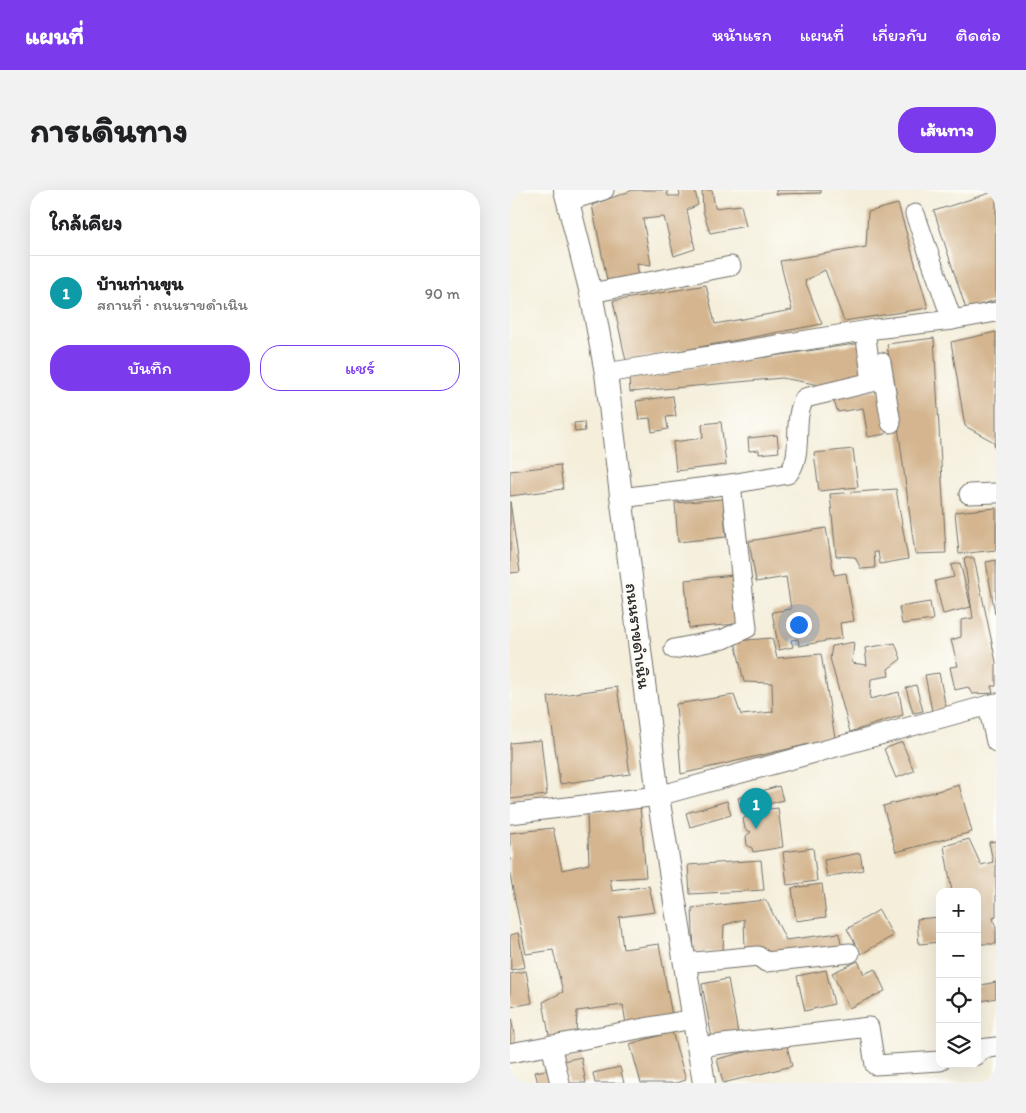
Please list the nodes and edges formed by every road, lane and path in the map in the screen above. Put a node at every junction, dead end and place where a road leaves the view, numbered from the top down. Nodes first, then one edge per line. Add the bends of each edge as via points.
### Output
1 (604, 190) edge
2 (567, 196) edge
3 (916, 214) dead end
4 (731, 266) dead end
5 (591, 293) junction
6 (996, 312) edge
7 (952, 320) junction
8 (870, 330) junction
9 (606, 373) junction
10 (891, 423) dead end
11 (731, 484) junction
12 (996, 493) edge
13 (969, 494) dead end
14 (621, 498) junction
15 (674, 649) dead end
16 (992, 705) edge
17 (996, 742) edge
18 (658, 796) junction
19 (510, 814) edge
20 (850, 952) dead end
21 (684, 963) junction
22 (694, 1018) junction
23 (551, 1046) junction
24 (996, 1046) edge
25 (697, 1047) junction
26 (981, 1049) edge
27 (510, 1053) edge
28 (936, 1061) edge
29 (560, 1083) edge
30 (704, 1083) edge

1 - 2 street
2 - 5 main road, ถนนราขดำเนิน
3 - 7 street
4 - 5 street
5 - 9 main road, ถนนราขดำเนิน
6 - 7 street
7 - 8 street
8 - 9 street
8 - 10 street
8 - 11 street via 872,382 805,398 800,406 792,469 788,474
9 - 14 main road, ถนนราขดำเนิน
11 - 14 street
11 - 15 street via 747,628 724,639
12 - 13 street
14 - 18 main road, ถนนราขดำเนิน
16 - 17 street
16 - 18 street
18 - 19 street
18 - 21 main road, ถนนราขดำเนิน
20 - 21 street via 766,962 758,956
21 - 22 main road, ถนนราขดำเนิน
22 - 23 street
22 - 25 main road, ถนนราขดำเนิน
23 - 27 street
23 - 29 street
24 - 26 street
25 - 28 street via 869,1027 875,1065
25 - 30 main road, ถนนราขดำเนิน

